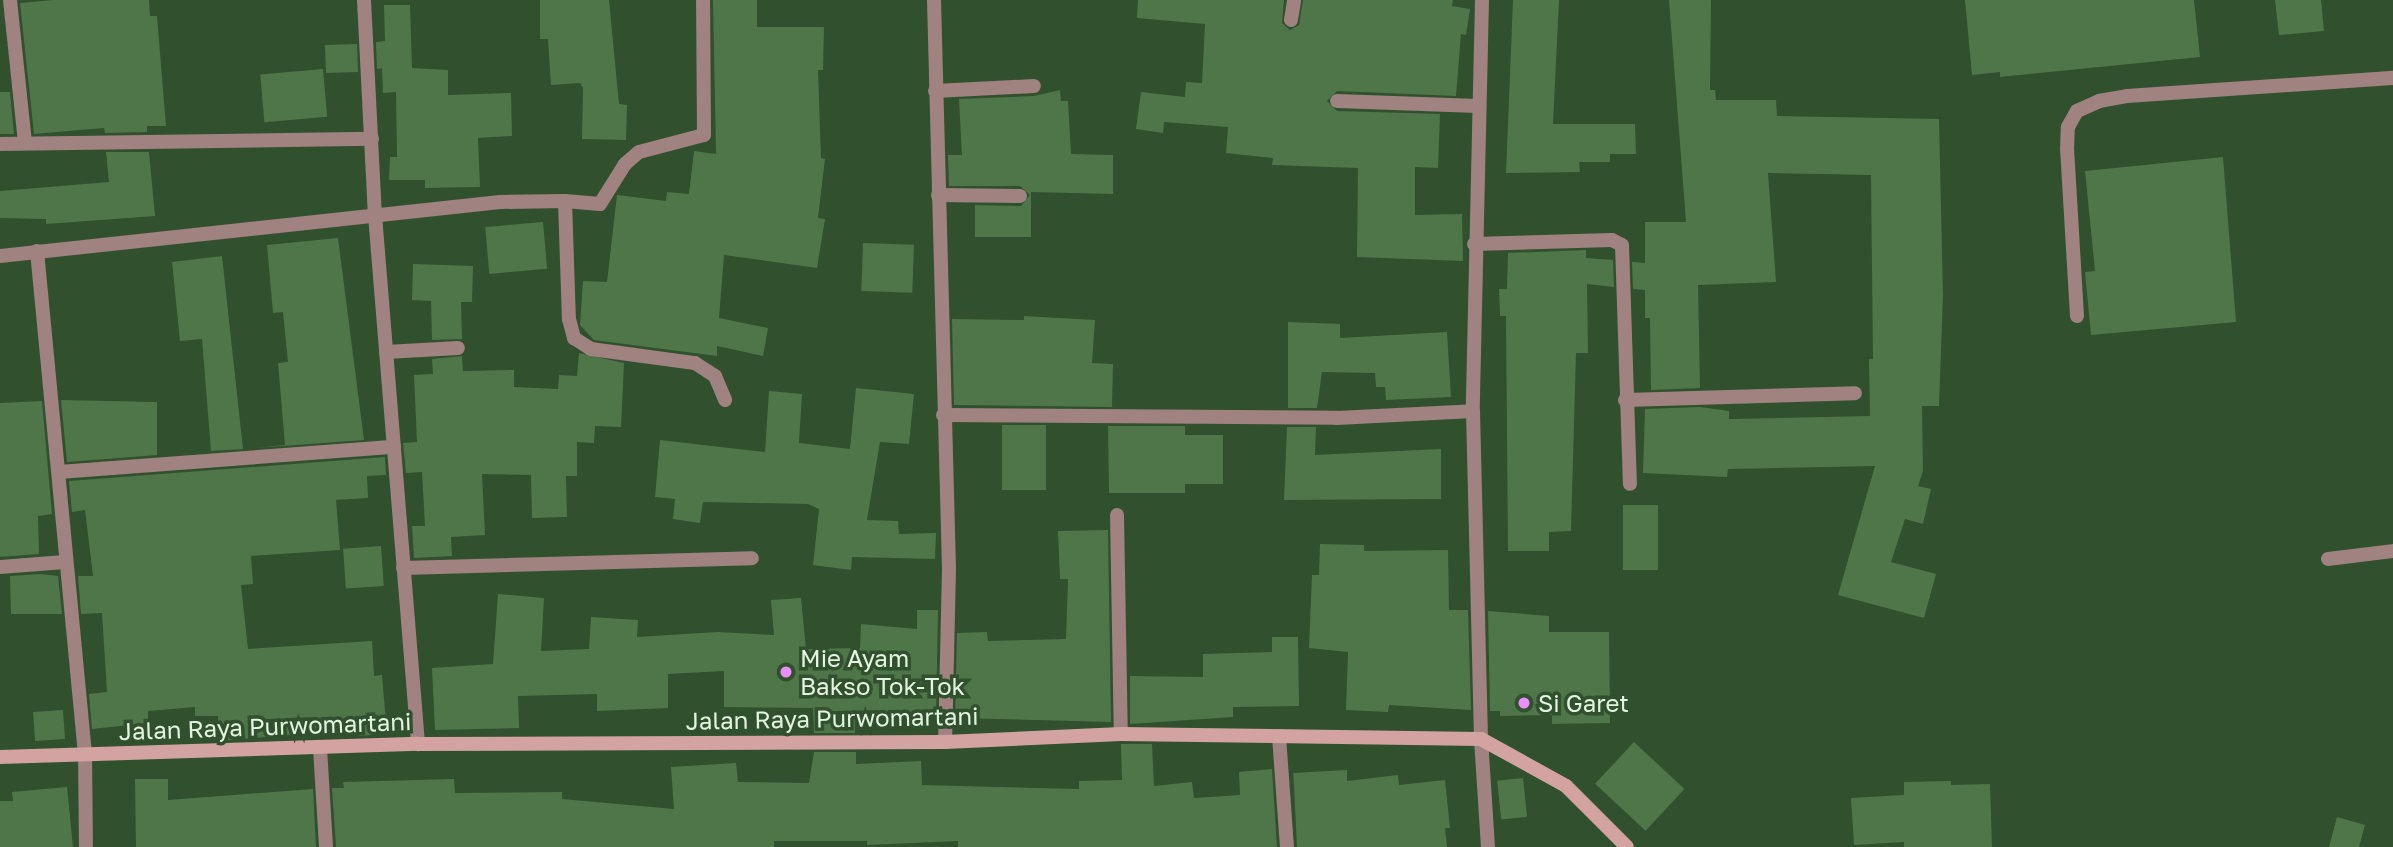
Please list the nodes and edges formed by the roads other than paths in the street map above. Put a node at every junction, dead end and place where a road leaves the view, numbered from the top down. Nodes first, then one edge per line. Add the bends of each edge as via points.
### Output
1 (10, 0) edge
2 (364, 0) edge
3 (703, 0) edge
4 (934, 0) edge
5 (1294, 0) edge
6 (1482, 0) edge
7 (1292, 20) dead end
8 (2393, 78) edge
9 (1034, 86) dead end
10 (935, 91) junction
11 (1338, 100) dead end
12 (1478, 106) junction
13 (372, 139) junction
14 (25, 142) junction
15 (0, 144) edge
16 (938, 195) junction
17 (1020, 196) dead end
18 (565, 201) junction
19 (375, 215) junction
20 (1474, 244) junction
21 (37, 251) junction
22 (0, 256) edge
23 (2077, 316) dead end
24 (458, 348) dead end
25 (386, 352) junction
26 (1855, 393) dead end
27 (726, 400) dead end
28 (1625, 400) junction
29 (1473, 411) junction
30 (943, 415) junction
31 (394, 447) junction
32 (59, 472) junction
33 (1630, 484) dead end
34 (1117, 516) dead end
35 (2393, 551) edge
36 (752, 558) dead end
37 (2328, 559) dead end
38 (65, 562) junction
39 (0, 567) edge
40 (403, 568) junction
41 (1121, 734) junction
42 (1279, 736) junction
43 (1480, 739) junction
44 (945, 742) junction
45 (418, 744) junction
46 (320, 748) junction
47 (85, 754) junction
48 (0, 757) edge
49 (86, 847) edge
50 (326, 847) edge
51 (1287, 847) edge
52 (1488, 847) edge
53 (1627, 847) edge

1 - 14 street
2 - 13 street
3 - 18 street via 704,135 639,152 625,163 600,204
4 - 10 street
5 - 7 street
6 - 12 street
8 - 23 street via 2127,96 2077,111 2068,127 2067,150
9 - 10 street
10 - 16 street
11 - 12 street
12 - 20 street
13 - 14 street
13 - 19 street
14 - 15 street
16 - 17 street
16 - 30 street
18 - 19 street
18 - 27 street via 569,319 574,338 591,349 695,363 715,376
19 - 21 street
19 - 25 street
20 - 28 street via 1619,242
20 - 29 street
21 - 22 street
21 - 32 street
24 - 25 street
25 - 31 street
26 - 28 street
28 - 33 street
29 - 30 street via 1337,418
29 - 43 street
30 - 44 street via 949,569
31 - 32 street
31 - 40 street
32 - 38 street
34 - 41 street
35 - 37 street
36 - 40 street
38 - 39 street
38 - 47 street
40 - 45 street
41 - 42 street, Jalan Raya Purwomartani
41 - 44 street, Jalan Raya Purwomartani
42 - 43 street, Jalan Raya Purwomartani
42 - 51 street
43 - 52 street
43 - 53 street, Jalan Raya Purwomartani via 1566,786
44 - 45 street, Jalan Raya Purwomartani
45 - 46 street, Jalan Raya Purwomartani
46 - 47 street, Jalan Raya Purwomartani
46 - 50 street
47 - 48 street, Jalan Raya Purwomartani
47 - 49 street

